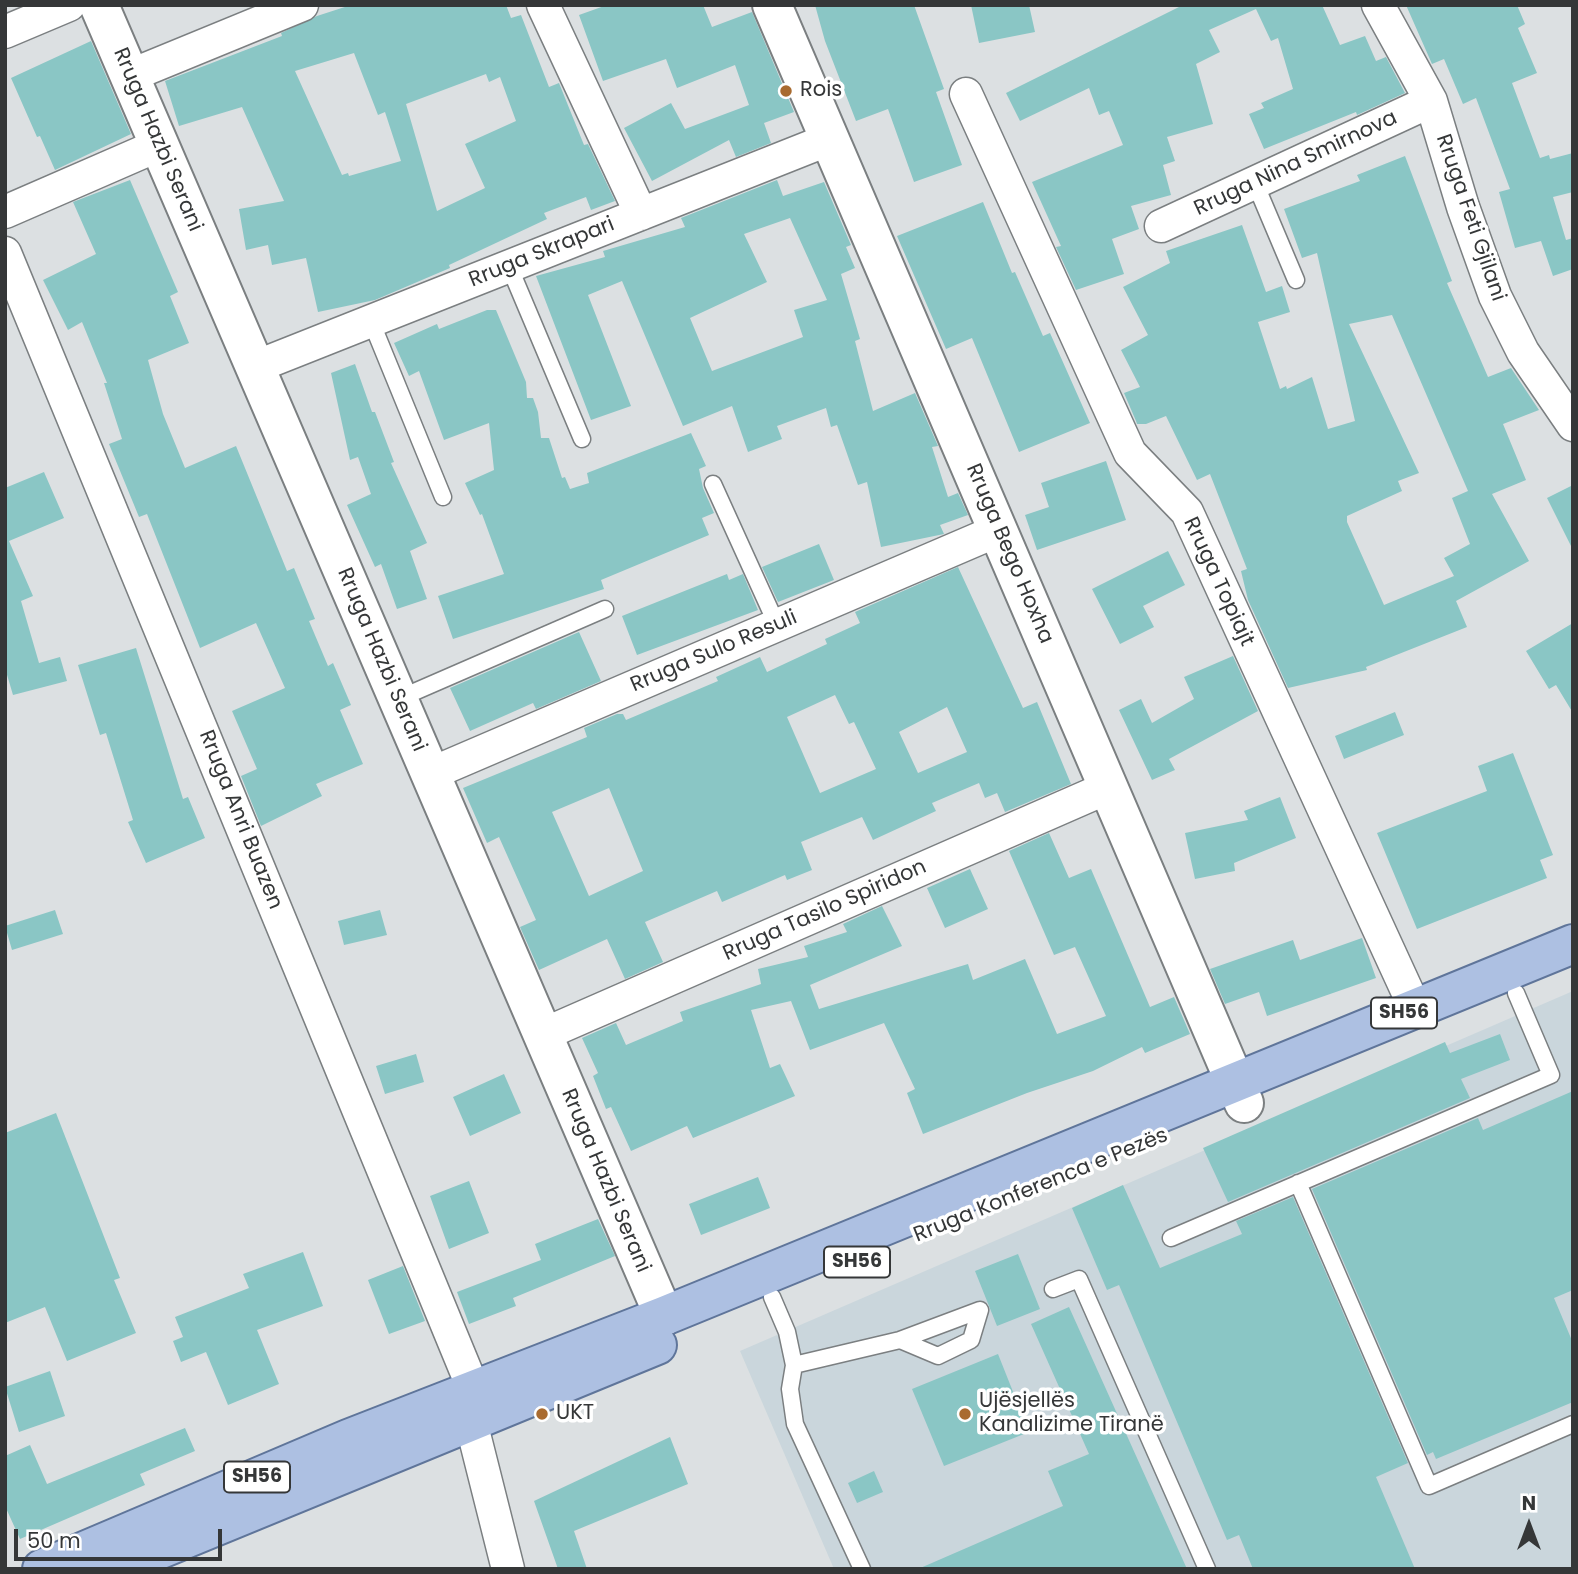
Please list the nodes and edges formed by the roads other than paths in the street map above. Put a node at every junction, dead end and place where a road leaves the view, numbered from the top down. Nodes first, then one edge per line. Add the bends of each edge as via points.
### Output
1 (69, 5) edge
2 (99, 5) edge
3 (302, 5) edge
4 (543, 5) edge
5 (772, 5) edge
6 (1378, 5) edge
7 (5, 32) edge
8 (129, 76) junction
9 (966, 94) dead end
10 (1431, 101) junction
11 (830, 139) junction
12 (159, 145) junction
13 (1255, 183) junction
14 (5, 212) edge
15 (641, 214) junction
16 (1161, 226) dead end
17 (5, 253) edge
18 (509, 266) junction
19 (1296, 279) dead end
20 (371, 321) junction
21 (255, 367) junction
22 (1573, 425) edge
23 (582, 439) dead end
24 (713, 484) dead end
25 (443, 497) dead end
26 (999, 530) junction
27 (605, 609) dead end
28 (777, 625) junction
29 (398, 699) junction
30 (430, 774) junction
31 (1109, 787) junction
32 (1573, 944) edge
33 (1573, 968) edge
34 (1516, 993) junction
35 (1415, 1008) junction
36 (542, 1035) junction
37 (1240, 1093) junction
38 (1298, 1183) junction
39 (1171, 1238) dead end
40 (1053, 1289) dead end
41 (772, 1297) junction
42 (663, 1315) junction
43 (900, 1340) dead end
44 (794, 1365) junction
45 (472, 1405) junction
46 (1573, 1424) edge
47 (42, 1569) edge
48 (112, 1569) edge
49 (508, 1569) edge
50 (862, 1569) edge
51 (1207, 1569) edge

1 - 7 street
2 - 8 street, Rruga Hazbi Serani
3 - 8 street
4 - 15 street
5 - 11 street, Rruga Bego Hoxha
6 - 10 street, Rruga Feti Gjilani
8 - 12 street, Rruga Hazbi Serani
9 - 35 street, Rruga Topiajt via 1130,453 1187,512
10 - 13 street, Rruga Nina Smirnova
10 - 22 street, Rruga Feti Gjilani via 1495,296 1523,352
11 - 15 street, Rruga Skrapari
11 - 26 street, Rruga Bego Hoxha
12 - 14 street
12 - 21 street, Rruga Hazbi Serani
13 - 16 street, Rruga Nina Smirnova
13 - 19 lane
15 - 18 street, Rruga Skrapari
17 - 45 street, Rruga Anri Buazen
18 - 20 street, Rruga Skrapari
18 - 23 lane
20 - 21 street, Rruga Skrapari
20 - 25 lane
21 - 29 street, Rruga Hazbi Serani
24 - 28 lane
26 - 28 street, Rruga Sulo Resuli
26 - 31 street, Rruga Bego Hoxha
27 - 29 lane
28 - 30 street, Rruga Sulo Resuli
29 - 30 street, Rruga Hazbi Serani
30 - 36 street, Rruga Hazbi Serani
31 - 36 street, Rruga Tasilo Spiridon
31 - 37 street, Rruga Bego Hoxha
32 - 35 main road, Rruga Konferenca e Pezës / SH56
33 - 34 main road, Rruga Konferenca e Pezës / SH56
34 - 37 main road, Rruga Konferenca e Pezës / SH56
34 - 38 lane via 1551,1075
35 - 37 main road, Rruga Konferenca e Pezës / SH56
36 - 42 street, Rruga Hazbi Serani
37 - 41 main road, Rruga Konferenca e Pezës / SH56
37 - 42 main road, Rruga Konferenca e Pezës / SH56
38 - 39 lane
38 - 46 lane via 1429,1486
40 - 51 lane via 1079,1279
41 - 44 lane
41 - 45 main road, Rruga Konferenca e Pezës / SH56
42 - 45 main road, Rruga Konferenca e Pezës / SH56
43 - 44 lane
44 - 50 lane via 790,1389 795,1424
45 - 47 main road, SH56
45 - 48 main road, SH56
45 - 49 street, Rruga Anri Buazen

